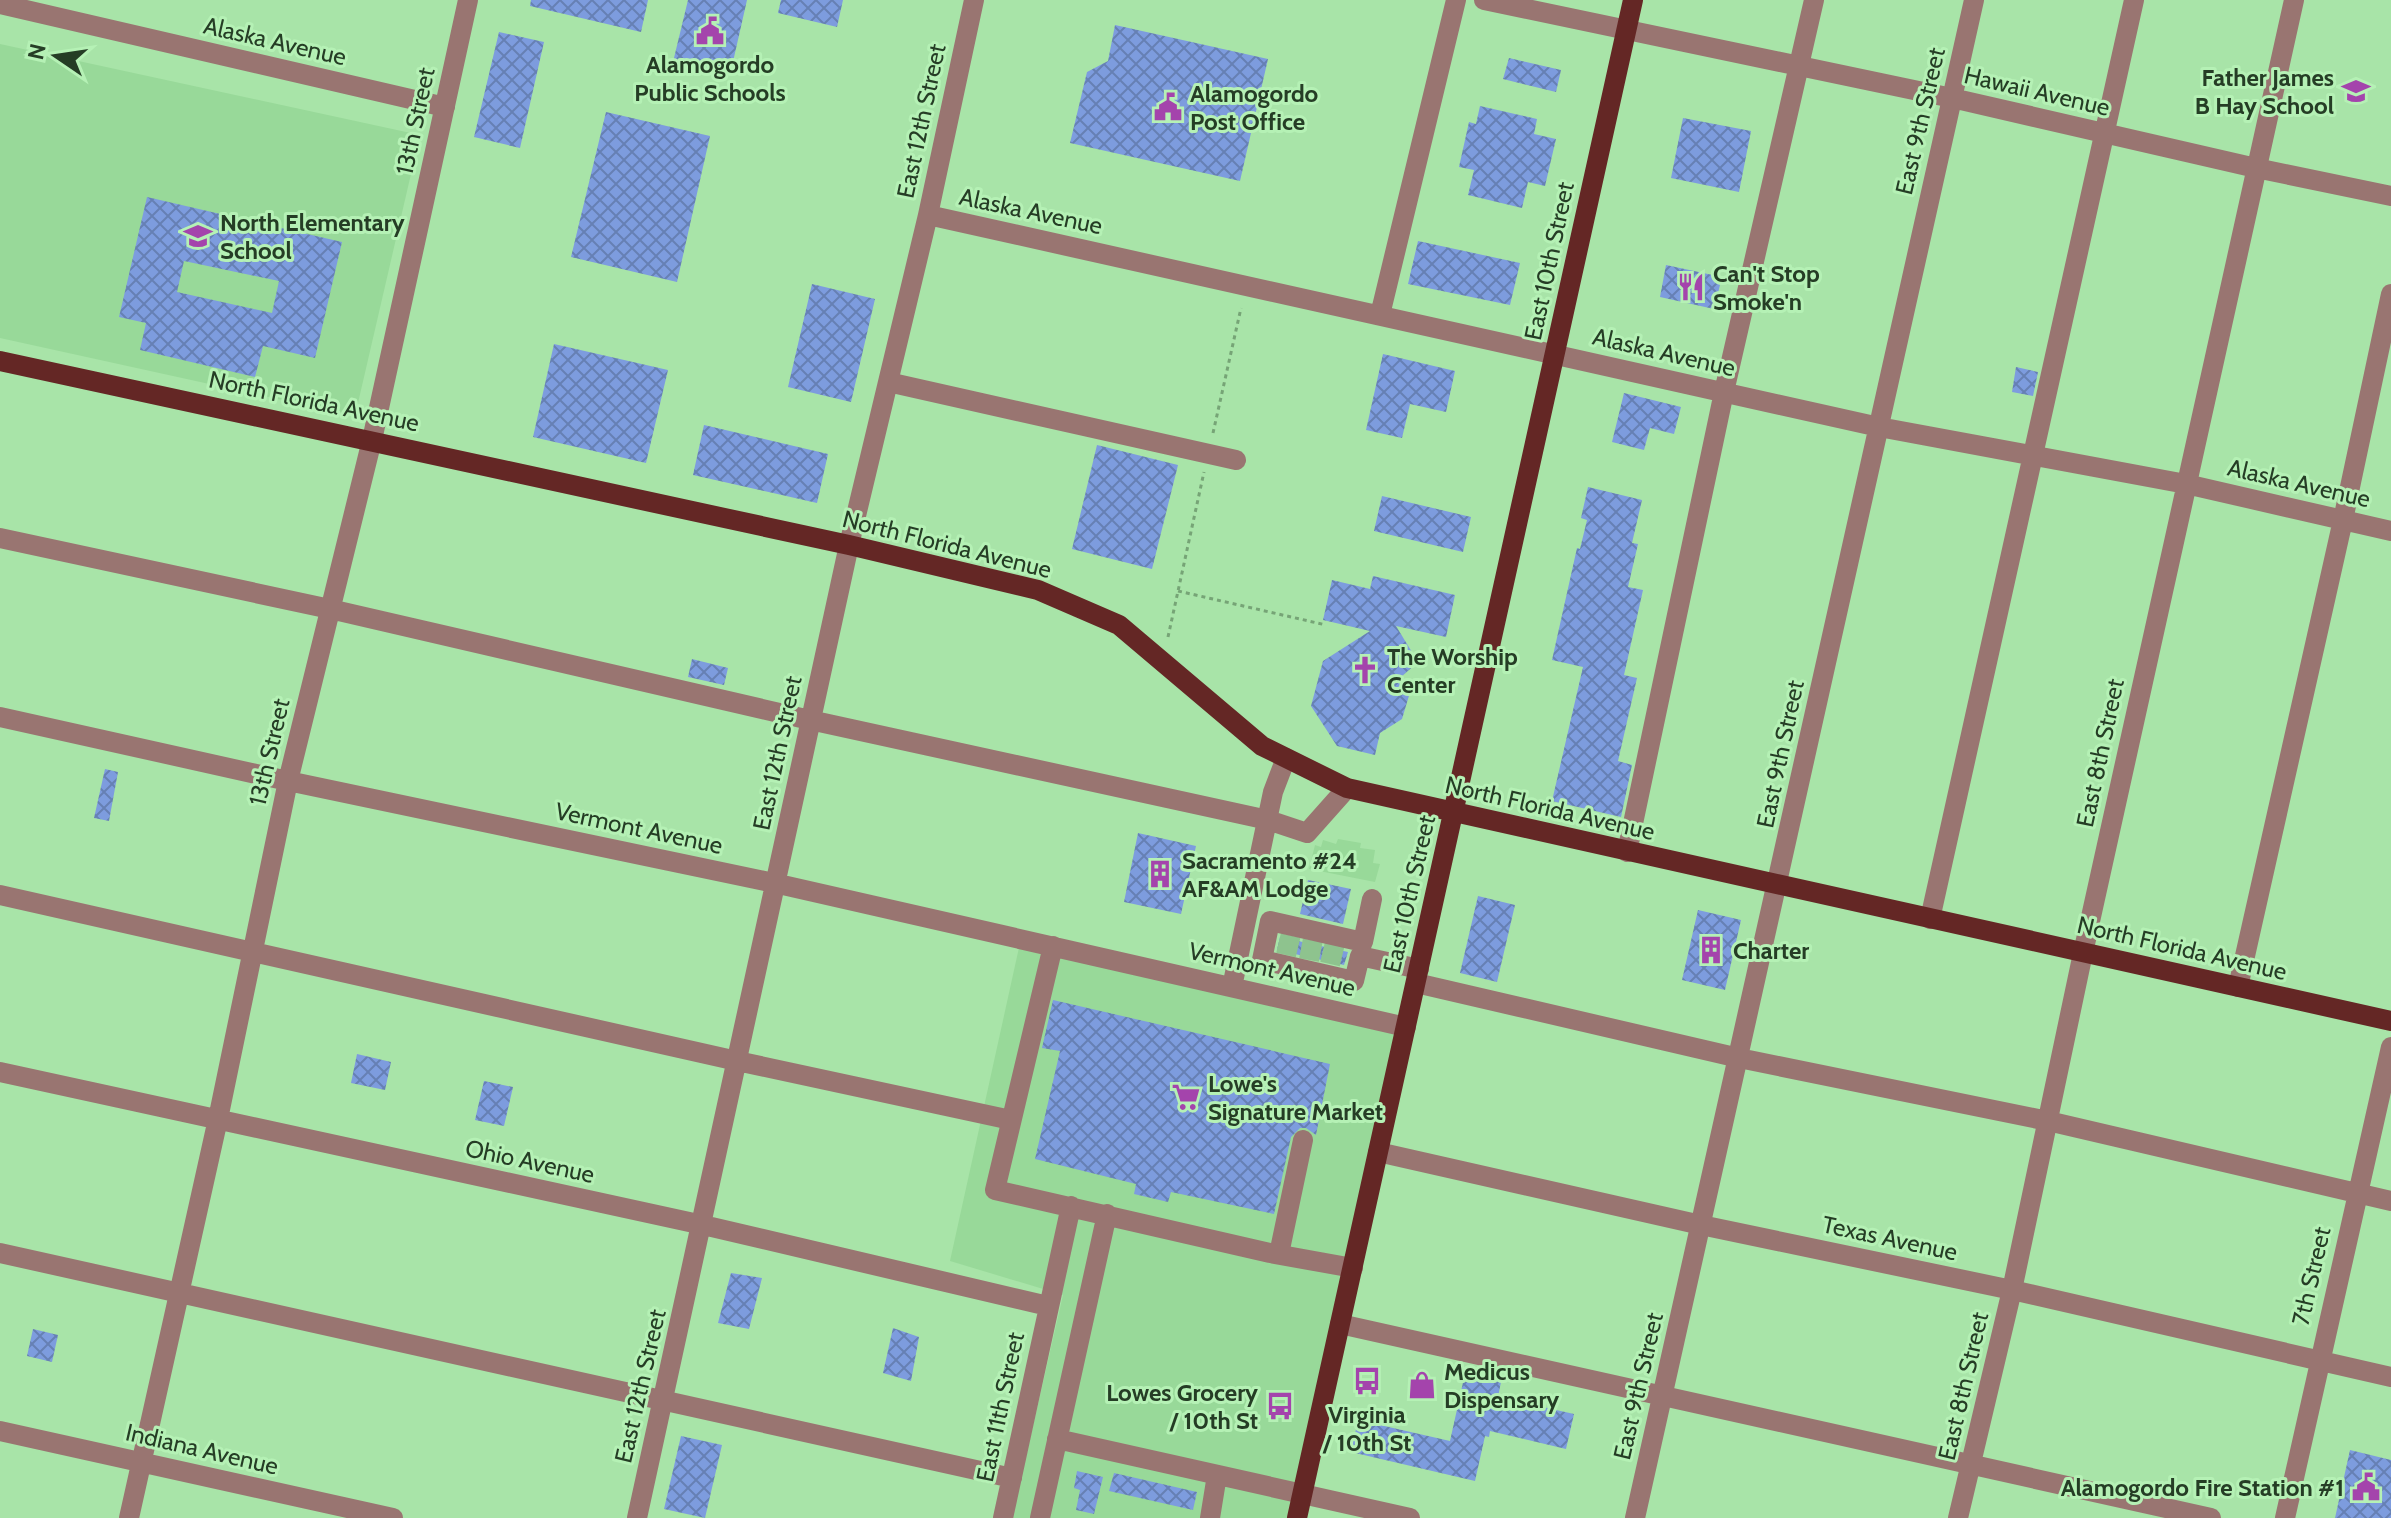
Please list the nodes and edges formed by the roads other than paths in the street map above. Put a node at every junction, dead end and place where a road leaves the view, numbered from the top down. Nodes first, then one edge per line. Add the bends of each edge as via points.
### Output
1 (468, 0) edge
2 (974, 0) edge
3 (1456, 0) edge
4 (1484, 0) edge
5 (1633, 0) edge
6 (1814, 0) edge
7 (1974, 0) edge
8 (2134, 0) edge
9 (2294, 0) edge
10 (0, 4) edge
11 (1626, 32) junction
12 (1799, 67) junction
13 (1952, 98) junction
14 (445, 107) junction
15 (2104, 133) junction
16 (2256, 168) junction
17 (2391, 196) edge
18 (928, 215) junction
19 (2391, 294) edge
20 (1380, 315) junction
21 (1555, 354) junction
22 (0, 361) edge
23 (888, 382) junction
24 (1724, 392) junction
25 (1879, 427) junction
26 (372, 440) junction
27 (2035, 456) junction
28 (1236, 460) dead end
29 (2186, 484) junction
30 (2343, 520) junction
31 (2391, 531) edge
32 (0, 538) edge
33 (849, 545) junction
34 (330, 609) junction
35 (0, 717) edge
36 (810, 720) junction
37 (1286, 758) junction
38 (288, 781) junction
39 (1347, 788) junction
40 (1454, 814) junction
41 (1268, 820) junction
42 (1627, 852) junction
43 (774, 883) junction
44 (1777, 885) junction
45 (0, 895) edge
46 (1372, 899) dead end
47 (1247, 916) junction
48 (1930, 919) junction
49 (1270, 921) junction
50 (1053, 946) junction
51 (1362, 949) junction
52 (253, 952) junction
53 (2083, 953) junction
54 (1239, 955) junction
55 (1276, 961) junction
56 (1333, 972) junction
57 (1417, 976) junction
58 (1232, 987) junction
59 (2238, 987) junction
60 (1262, 994) junction
61 (1333, 1010) junction
62 (2391, 1021) edge
63 (1406, 1027) junction
64 (2391, 1047) edge
65 (1739, 1058) junction
66 (737, 1061) junction
67 (0, 1072) edge
68 (218, 1119) junction
69 (1011, 1120) junction
70 (2048, 1121) junction
71 (1303, 1140) dead end
72 (1378, 1152) junction
73 (2357, 1194) junction
74 (2391, 1201) edge
75 (1071, 1206) junction
76 (1107, 1214) junction
77 (703, 1225) junction
78 (1701, 1225) junction
79 (0, 1253) edge
80 (1279, 1254) junction
81 (1353, 1268) junction
82 (2012, 1290) junction
83 (179, 1294) junction
84 (1048, 1306) junction
85 (1340, 1324) junction
86 (2319, 1359) junction
87 (2391, 1377) edge
88 (1663, 1395) junction
89 (664, 1401) junction
90 (0, 1431) edge
91 (1057, 1439) junction
92 (141, 1462) junction
93 (1971, 1464) junction
94 (1217, 1475) junction
95 (1012, 1478) junction
96 (1303, 1494) junction
97 (1403, 1517) edge
98 (129, 1518) edge
99 (393, 1518) edge
100 (637, 1518) edge
101 (1003, 1518) edge
102 (1040, 1518) edge
103 (1210, 1518) edge
104 (1297, 1518) edge
105 (1635, 1518) edge
106 (1958, 1518) edge
107 (2211, 1518) edge
108 (2285, 1518) edge

1 - 14 street, 13th Street
2 - 18 street, East 12th Street
3 - 20 street
4 - 11 street, Hawaii Avenue
5 - 11 main road, East 10th Street
6 - 12 street
7 - 13 street, East 9th Street
8 - 15 street
9 - 16 street, East 8th Street
10 - 14 street, Alaska Avenue
11 - 12 street, Hawaii Avenue
11 - 21 main road, East 10th Street
12 - 13 street, Hawaii Avenue
12 - 24 street
13 - 15 street, Hawaii Avenue
13 - 25 street, East 9th Street
14 - 26 street, 13th Street
15 - 16 street, Hawaii Avenue
15 - 27 street
16 - 17 street, Hawaii Avenue
16 - 29 street, East 8th Street
18 - 20 street, Alaska Avenue
18 - 23 street, East 12th Street
19 - 30 street
20 - 21 street, Alaska Avenue
21 - 24 street, Alaska Avenue
21 - 40 main road, East 10th Street
22 - 26 main road, North Florida Avenue
23 - 28 street
23 - 33 street, East 12th Street
24 - 25 street, Alaska Avenue
24 - 42 street
25 - 27 street, Alaska Avenue
25 - 44 street, East 9th Street
26 - 33 main road, North Florida Avenue
26 - 34 street, 13th Street
27 - 29 street, Alaska Avenue
27 - 48 street
29 - 30 street, Alaska Avenue
29 - 53 street, East 8th Street
30 - 31 street, Alaska Avenue
30 - 59 street
32 - 34 street
33 - 36 street, East 12th Street
33 - 37 main road, North Florida Avenue via 1038,590 1119,625 1262,746
34 - 36 street
34 - 38 street, 13th Street
35 - 38 street, Vermont Avenue
36 - 41 street
36 - 43 street, East 12th Street
37 - 39 main road, North Florida Avenue
37 - 41 street
38 - 43 street, Vermont Avenue
38 - 52 street, 13th Street
39 - 40 main road, North Florida Avenue
39 - 41 street via 1307,833
40 - 42 main road, North Florida Avenue
40 - 57 main road, East 10th Street
41 - 47 street
42 - 44 main road, North Florida Avenue
43 - 50 street, Vermont Avenue
43 - 66 street, East 12th Street
44 - 48 main road, North Florida Avenue
44 - 65 street, East 9th Street
45 - 52 street
46 - 51 street
47 - 49 street
47 - 54 street
48 - 53 main road, North Florida Avenue
49 - 51 street
49 - 55 street
50 - 58 street, Vermont Avenue
50 - 69 street
51 - 56 street via 1354,981
51 - 57 street
52 - 66 street
52 - 68 street, 13th Street
53 - 59 main road, North Florida Avenue
53 - 70 street, East 8th Street
54 - 55 street
54 - 58 street
55 - 56 street
55 - 60 street
56 - 61 street
57 - 63 main road, East 10th Street
57 - 65 street
58 - 60 street, Vermont Avenue
59 - 62 main road, North Florida Avenue
60 - 61 street, Vermont Avenue
61 - 63 street, Vermont Avenue
63 - 72 main road, East 10th Street
64 - 73 street, 7th Street
65 - 70 street
65 - 78 street, East 9th Street
66 - 69 street
66 - 77 street, East 12th Street
67 - 68 street, Ohio Avenue
68 - 77 street, Ohio Avenue
68 - 83 street, 13th Street
69 - 75 street via 995,1190
70 - 73 street
70 - 82 street, East 8th Street
71 - 80 street
72 - 78 street, Texas Avenue
72 - 81 main road, East 10th Street
73 - 74 street
73 - 86 street, 7th Street
75 - 76 street
75 - 84 street, East 11th Street
76 - 80 street
76 - 91 street
77 - 84 street, Ohio Avenue
77 - 89 street, East 12th Street
78 - 82 street, Texas Avenue
78 - 88 street, East 9th Street
79 - 83 street
80 - 81 street
81 - 85 main road, East 10th Street
82 - 86 street, Texas Avenue
82 - 93 street, East 8th Street
83 - 89 street
83 - 92 street, 13th Street
84 - 95 street, East 11th Street
85 - 88 street
85 - 96 main road, East 10th Street
86 - 87 street, Texas Avenue
86 - 108 street, 7th Street
88 - 93 street
88 - 105 street, East 9th Street
89 - 95 street
89 - 100 street, East 12th Street
90 - 92 street, Indiana Avenue
91 - 94 street
91 - 102 street
92 - 98 street, 13th Street
92 - 99 street, Indiana Avenue
93 - 106 street, East 8th Street
93 - 107 street
94 - 96 street
94 - 103 street
95 - 101 street, East 11th Street
96 - 97 street
96 - 104 main road, East 10th Street

